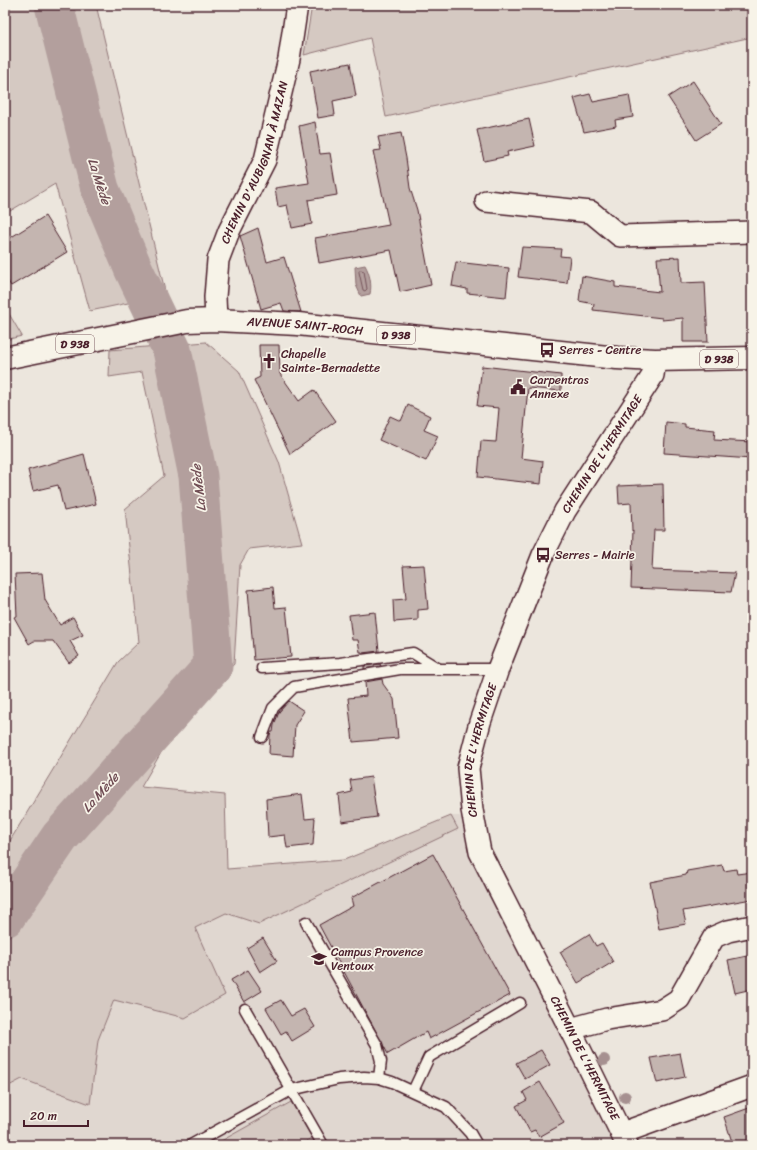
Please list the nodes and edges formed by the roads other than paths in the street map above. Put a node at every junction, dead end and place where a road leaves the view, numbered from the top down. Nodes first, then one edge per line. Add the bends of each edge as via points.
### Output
1 (297, 5) edge
2 (486, 201) dead end
3 (752, 232) edge
4 (216, 320) junction
5 (5, 358) edge
6 (752, 358) edge
7 (655, 360) junction
8 (262, 668) dead end
9 (439, 669) junction
10 (498, 669) junction
11 (262, 737) dead end
12 (306, 922) dead end
13 (752, 926) edge
14 (520, 1003) dead end
15 (245, 1009) dead end
16 (570, 1029) junction
17 (379, 1078) junction
18 (752, 1086) edge
19 (291, 1090) junction
20 (413, 1091) junction
21 (625, 1139) edge
22 (191, 1145) edge
23 (323, 1145) edge
24 (477, 1145) edge

1 - 4 street, CHEMIN D'AUBIGNAN À MAZAN via 289,58 265,160 229,231 218,260
2 - 3 street via 591,212 620,236
4 - 5 main road, AVENUE SAINT-ROCH / D 938 via 187,321
4 - 7 main road, AVENUE SAINT-ROCH / D 938 via 298,324
6 - 7 main road, AVENUE SAINT-ROCH / D 938
7 - 10 street, CHEMIN DE L'HERMITAGE via 653,375 565,511 540,562
8 - 9 lane via 340,663 413,653
9 - 10 lane
9 - 11 lane via 400,669 294,688 273,708
10 - 16 street, CHEMIN DE L'HERMITAGE via 468,768 480,852
12 - 17 lane via 377,1045 381,1061
13 - 16 street via 714,937 679,999 662,1010 607,1019
14 - 20 lane via 429,1058
15 - 19 lane
16 - 21 street, CHEMIN DE L'HERMITAGE
17 - 19 lane via 339,1079
17 - 20 lane
18 - 21 street
19 - 22 lane
19 - 23 lane
20 - 24 lane via 446,1106

